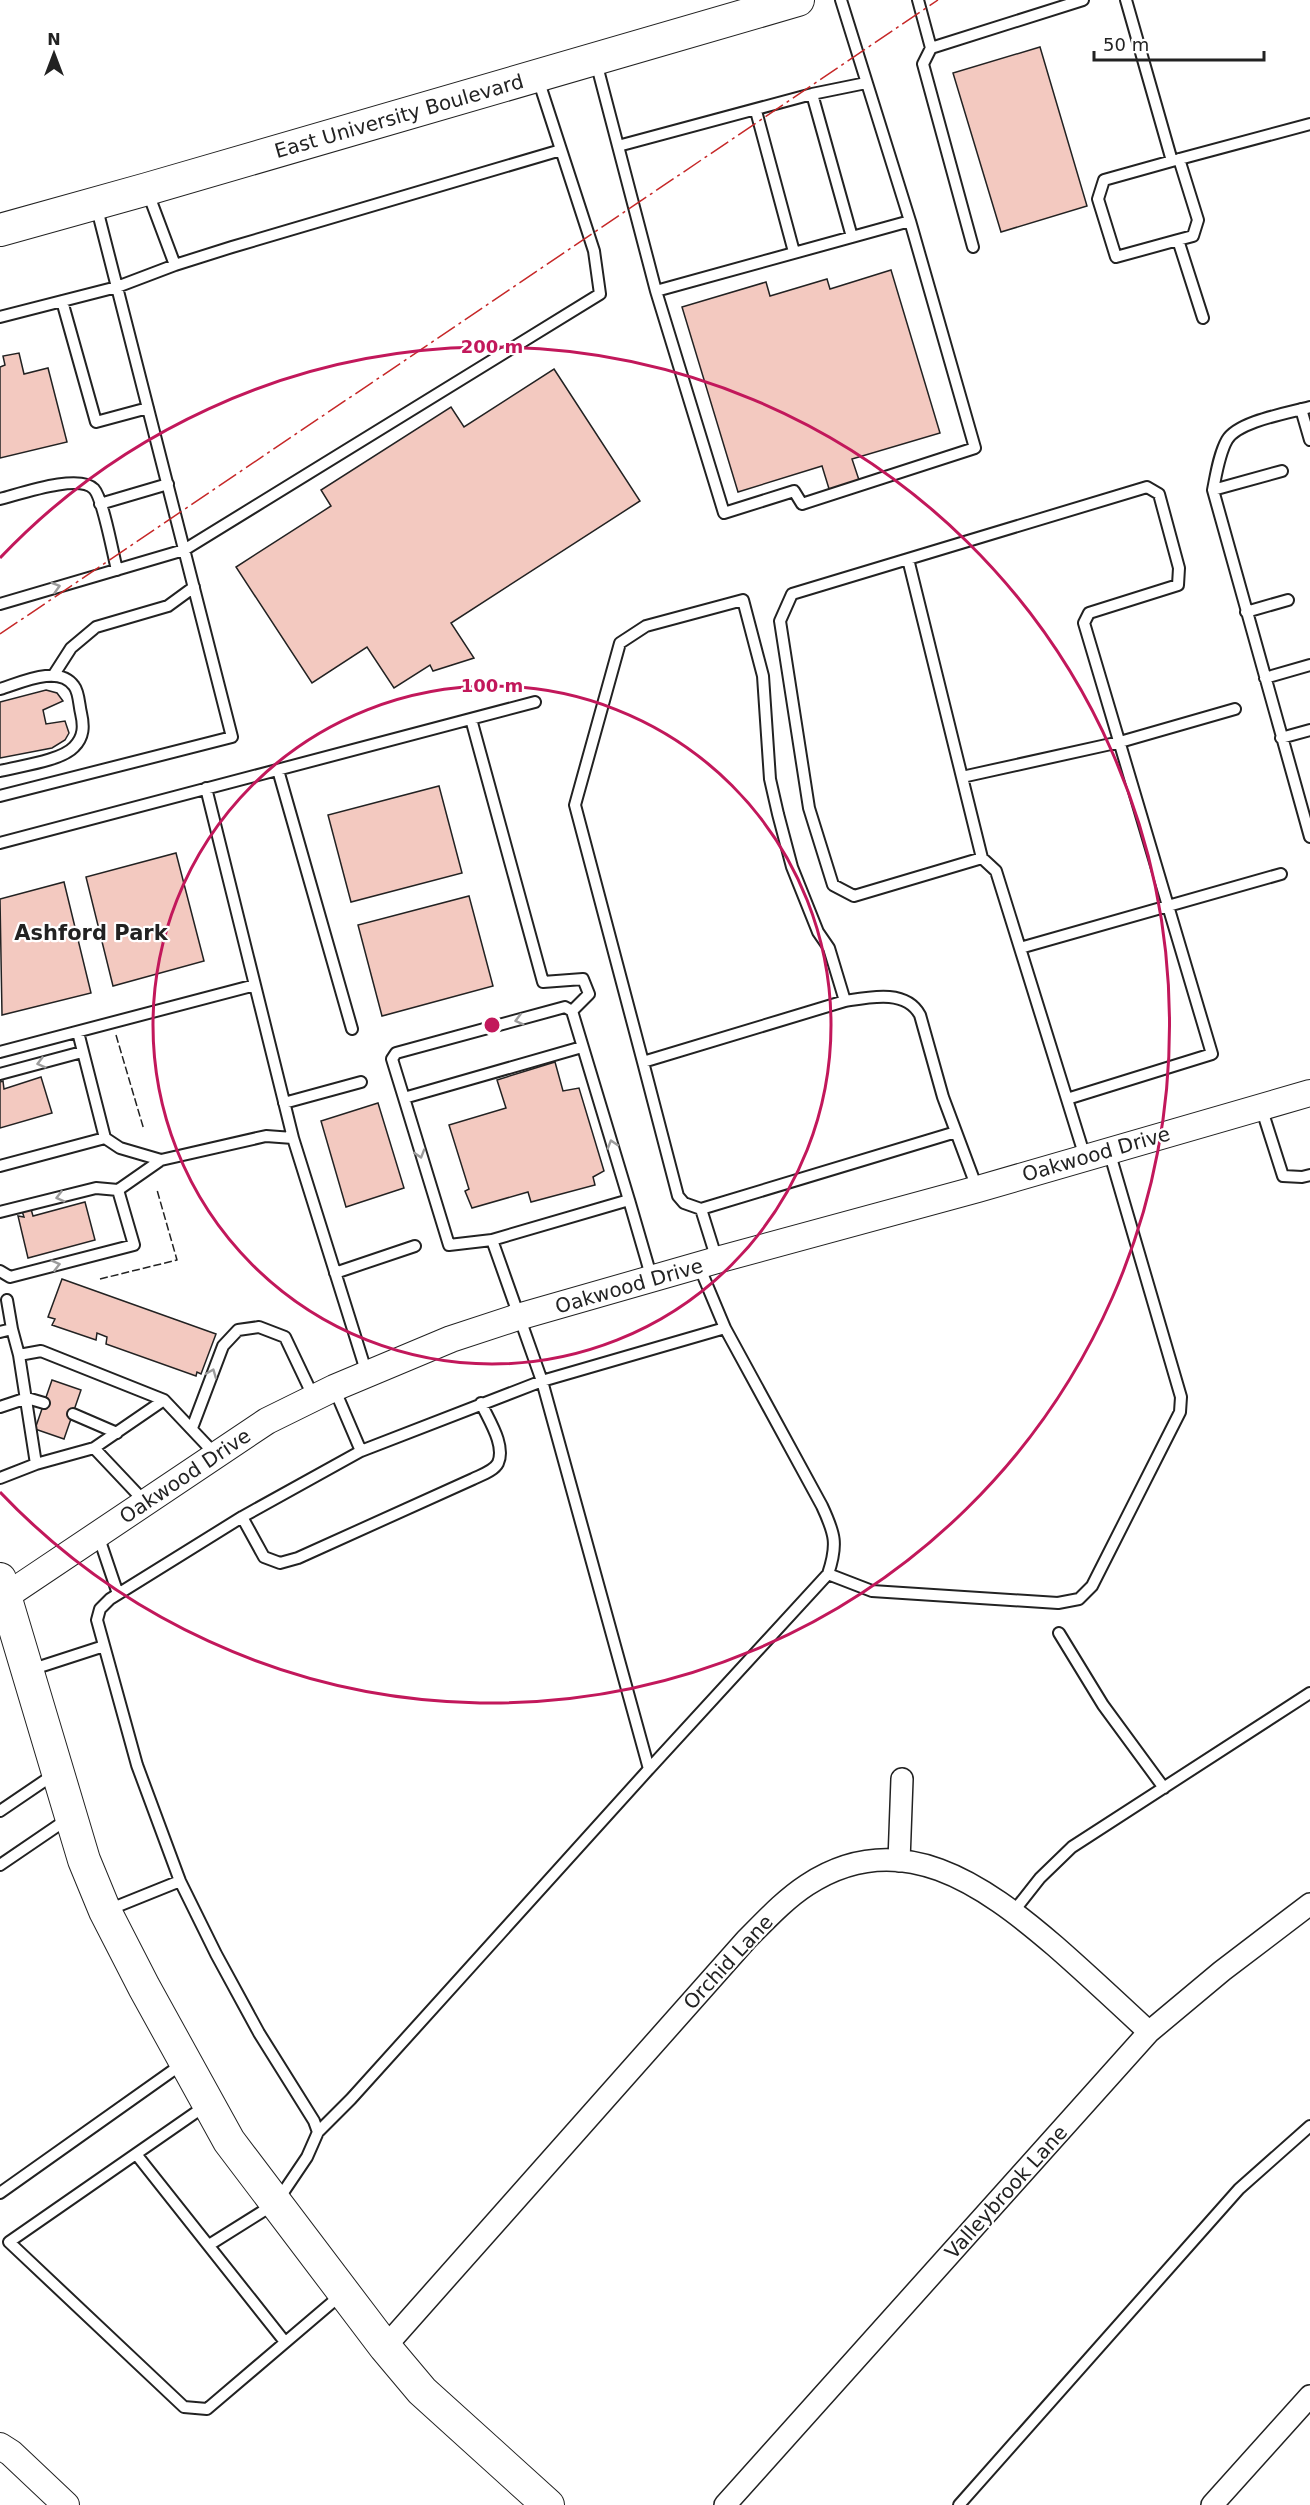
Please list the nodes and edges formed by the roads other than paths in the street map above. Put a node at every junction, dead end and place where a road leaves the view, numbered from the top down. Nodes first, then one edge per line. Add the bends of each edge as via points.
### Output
1 (798, 0) edge
2 (841, 0) edge
3 (918, 0) edge
4 (1083, 0) edge
5 (1126, 0) edge
6 (1051, 5) edge
7 (931, 48) junction
8 (595, 59) junction
9 (537, 76) junction
10 (866, 83) junction
11 (812, 94) junction
12 (756, 111) junction
13 (1310, 124) edge
14 (618, 146) junction
15 (561, 150) junction
16 (1175, 160) junction
17 (147, 189) junction
18 (96, 204) junction
19 (910, 221) junction
20 (0, 230) edge
21 (852, 237) junction
22 (1178, 240) junction
23 (973, 247) dead end
24 (794, 252) junction
25 (175, 265) junction
26 (117, 287) junction
27 (656, 291) junction
28 (62, 301) junction
29 (0, 317) edge
30 (1203, 318) dead end
31 (148, 408) junction
32 (1306, 408) edge
33 (1310, 441) edge
34 (1282, 471) dead end
35 (168, 484) junction
36 (1213, 490) junction
37 (0, 499) edge
38 (100, 504) junction
39 (184, 550) junction
40 (908, 559) junction
41 (117, 570) junction
42 (194, 587) junction
43 (1288, 600) dead end
44 (0, 604) edge
45 (1246, 612) junction
46 (1310, 665) edge
47 (53, 676) junction
48 (1265, 678) junction
49 (0, 689) edge
50 (535, 702) dead end
51 (1235, 709) dead end
52 (471, 719) junction
53 (1310, 730) edge
54 (1281, 738) junction
55 (1120, 742) junction
56 (278, 770) junction
57 (0, 771) edge
58 (962, 777) junction
59 (206, 788) junction
60 (1310, 795) edge
61 (0, 796) edge
62 (1298, 798) junction
63 (1310, 837) edge
64 (0, 843) edge
65 (982, 858) junction
66 (1281, 874) dead end
67 (1169, 906) junction
68 (1020, 948) junction
69 (255, 985) junction
70 (845, 1001) junction
71 (572, 1011) junction
72 (352, 1029) dead end
73 (78, 1032) junction
74 (582, 1047) junction
75 (0, 1052) edge
76 (82, 1052) junction
77 (643, 1062) junction
78 (0, 1074) edge
79 (361, 1082) dead end
80 (1310, 1093) edge
81 (404, 1098) junction
82 (1067, 1099) junction
83 (284, 1103) junction
84 (1261, 1107) junction
85 (956, 1132) junction
86 (105, 1137) junction
87 (293, 1137) junction
88 (1097, 1154) junction
89 (161, 1160) junction
90 (0, 1166) edge
91 (1310, 1175) edge
92 (978, 1189) junction
93 (118, 1190) junction
94 (629, 1200) junction
95 (701, 1209) junction
96 (0, 1212) edge
97 (492, 1240) junction
98 (416, 1246) dead end
99 (708, 1263) junction
100 (0, 1271) edge
101 (335, 1273) junction
102 (652, 1279) junction
103 (7, 1300) dead end
104 (518, 1317) junction
105 (725, 1328) junction
106 (12, 1329) junction
107 (0, 1332) edge
108 (19, 1355) junction
109 (367, 1374) junction
110 (542, 1381) junction
111 (324, 1393) junction
112 (27, 1398) junction
113 (164, 1400) junction
114 (44, 1403) dead end
115 (481, 1403) junction
116 (0, 1407) edge
117 (73, 1414) dead end
118 (192, 1428) junction
119 (117, 1433) junction
120 (94, 1448) junction
121 (361, 1451) junction
122 (216, 1455) junction
123 (36, 1464) junction
124 (0, 1478) edge
125 (145, 1502) junction
126 (242, 1517) junction
127 (98, 1534) junction
128 (828, 1574) junction
129 (2, 1591) edge
130 (118, 1594) junction
131 (1059, 1633) dead end
132 (104, 1646) junction
133 (27, 1671) junction
134 (1310, 1693) edge
135 (649, 1769) junction
136 (56, 1773) junction
137 (902, 1779) dead end
138 (1164, 1788) junction
139 (0, 1811) edge
140 (70, 1818) junction
141 (899, 1861) junction
142 (0, 1865) edge
143 (180, 1881) junction
144 (1310, 1904) edge
145 (105, 1911) junction
146 (1014, 1911) junction
147 (1149, 2032) junction
148 (185, 2062) junction
149 (208, 2104) junction
150 (1310, 2126) edge
151 (318, 2133) junction
152 (136, 2154) junction
153 (0, 2193) edge
154 (276, 2203) junction
155 (4, 2239) edge
156 (209, 2245) junction
157 (343, 2292) junction
158 (285, 2342) junction
159 (385, 2347) junction
160 (1310, 2396) edge
161 (0, 2446) edge
162 (66, 2505) edge
163 (548, 2505) edge
164 (725, 2505) edge
165 (959, 2505) edge
166 (1212, 2505) edge

1 - 8 main road, East University Boulevard
2 - 10 lane
3 - 7 lane
4 - 6 lane
5 - 16 lane
6 - 7 lane
7 - 23 lane via 923,64
8 - 9 main road, East University Boulevard
8 - 14 lane
9 - 15 lane
9 - 17 main road, East University Boulevard
10 - 11 lane
10 - 19 lane
11 - 12 lane
11 - 21 lane
12 - 14 lane
12 - 24 lane
13 - 16 lane
14 - 27 lane
15 - 25 lane
15 - 39 lane via 594,252 600,294
16 - 22 lane via 1198,220 1193,236
16 - 22 lane via 1104,180 1098,199 1116,257
17 - 18 main road, East University Boulevard
17 - 25 lane
18 - 20 main road, East University Boulevard
18 - 26 lane
19 - 21 lane
19 - 27 lane via 975,448 802,504 794,491 724,513
21 - 24 lane
22 - 30 lane
24 - 27 lane
25 - 26 lane
26 - 28 lane
26 - 31 lane
28 - 29 lane
28 - 31 lane via 96,422
31 - 35 lane
32 - 33 lane
32 - 36 lane via 1267,418 1234,433 1226,442
34 - 36 lane
35 - 38 lane
35 - 39 lane
36 - 45 lane
37 - 38 lane via 65,483 85,483 95,490
38 - 41 lane
39 - 41 lane
39 - 42 lane
40 - 55 lane via 1147,487 1159,494 1179,568 1178,585 1089,613 1084,623
40 - 58 lane
40 - 65 lane via 792,594 780,621 809,808 833,885 854,896
44 -> 41 lane
42 - 47 lane via 168,606 96,627 71,648
42 - 61 lane via 232,737
43 - 45 lane
45 - 48 lane
46 - 48 lane
47 - 49 lane
47 - 57 lane via 65,678 75,687 84,726 82,736 65,755
48 - 54 lane
50 - 52 lane
51 - 55 lane
52 - 56 lane
52 - 71 lane via 543,982 583,979 589,994
53 - 54 lane
54 - 62 lane
55 - 58 lane
55 - 67 lane
56 - 59 lane
56 - 72 lane
58 - 65 lane
59 - 64 lane
59 - 69 lane
60 - 62 lane
62 - 63 lane
65 - 68 lane via 996,872
66 - 67 lane
67 - 68 lane
67 - 82 lane via 1212,1054
68 - 82 lane
69 - 73 lane
69 - 83 lane
70 - 77 lane
70 - 77 lane via 829,948 818,932 792,867 778,814 770,779 763,676 743,600 646,626 620,643 575,805
70 - 85 lane via 892,997 914,1005
71 - 74 lane
71 -> 81 lane via 565,1007 396,1053 392,1059
73 - 75 lane
73 - 76 lane
74 - 81 lane
94 -> 74 lane
76 -> 78 lane
76 - 86 lane
77 - 95 lane via 678,1196 684,1203
79 - 83 lane
80 - 84 street, Oakwood Drive
81 -> 97 lane via 447,1242 454,1246
82 - 88 lane
83 - 87 lane
84 - 88 street, Oakwood Drive
84 - 91 lane via 1283,1176
85 - 92 lane
85 - 95 lane
86 - 89 lane via 120,1148
86 - 90 lane
87 - 89 lane via 266,1136
87 - 101 lane
88 - 92 street, Oakwood Drive
88 - 128 lane via 1181,1397 1180,1412 1092,1586 1079,1599 1058,1603 872,1591
89 - 93 lane
92 - 99 street, Oakwood Drive
93 -> 96 lane via 96,1188
100 -> 93 lane via 10,1277 134,1245
94 - 97 lane
94 - 102 lane
95 - 99 lane
97 - 104 lane
98 - 101 lane
99 - 102 street, Oakwood Drive
99 - 105 lane
101 - 109 lane
102 - 104 street, Oakwood Drive
103 - 106 lane
104 - 109 street, Oakwood Drive via 451,1339
104 - 110 lane
105 - 110 lane
105 - 128 lane via 834,1532 835,1553
106 - 107 lane
106 - 108 lane
108 - 112 lane
108 - 113 lane via 41,1351
109 - 111 street, Oakwood Drive
110 - 115 lane
110 - 135 lane
118 -> 111 lane via 223,1346 238,1330 259,1327 285,1337
111 - 121 lane
111 - 122 street, Oakwood Drive via 267,1421
112 - 114 lane
112 - 116 lane
112 - 123 lane
113 - 118 lane
113 - 119 lane
115 - 121 lane
115 - 126 lane via 500,1447 498,1463 474,1479 280,1563 264,1557
117 - 119 lane
118 - 122 lane
119 - 120 lane
120 - 123 lane
120 - 125 lane
121 - 126 lane
122 - 125 street, Oakwood Drive
123 - 124 lane
125 - 127 street, Oakwood Drive
126 - 130 lane
127 - 129 street, Oakwood Drive
127 - 130 lane
128 - 135 lane
129 - 133 main road
130 - 132 lane via 100,1610 97,1620
131 - 138 lane via 1103,1705
132 - 133 lane
132 - 143 lane via 137,1765
133 - 136 main road
134 - 138 lane
135 - 151 lane
136 - 139 lane
136 - 140 main road
137 - 141 street
138 - 146 lane via 1072,1847
140 - 142 lane
140 - 145 main road
141 - 146 street, Orchid Lane via 946,1871
141 - 159 street, Orchid Lane via 859,1864 832,1872 783,1904 746,1940
143 - 145 lane
143 - 151 lane via 221,1964
144 - 147 street, Valleybrook Lane
145 - 148 main road
146 - 147 street, Orchid Lane
147 - 164 street, Valleybrook Lane
148 - 149 main road
148 - 153 lane
149 - 152 lane
149 - 154 main road via 229,2141
150 - 165 lane via 1239,2189
151 - 154 lane
152 - 155 lane
152 - 156 lane
154 - 156 lane
154 - 157 main road
155 - 158 lane via 184,2407 207,2409
156 - 158 lane
157 - 158 lane
157 - 159 main road
159 - 163 main road via 422,2391
160 - 166 street
161 - 162 street

